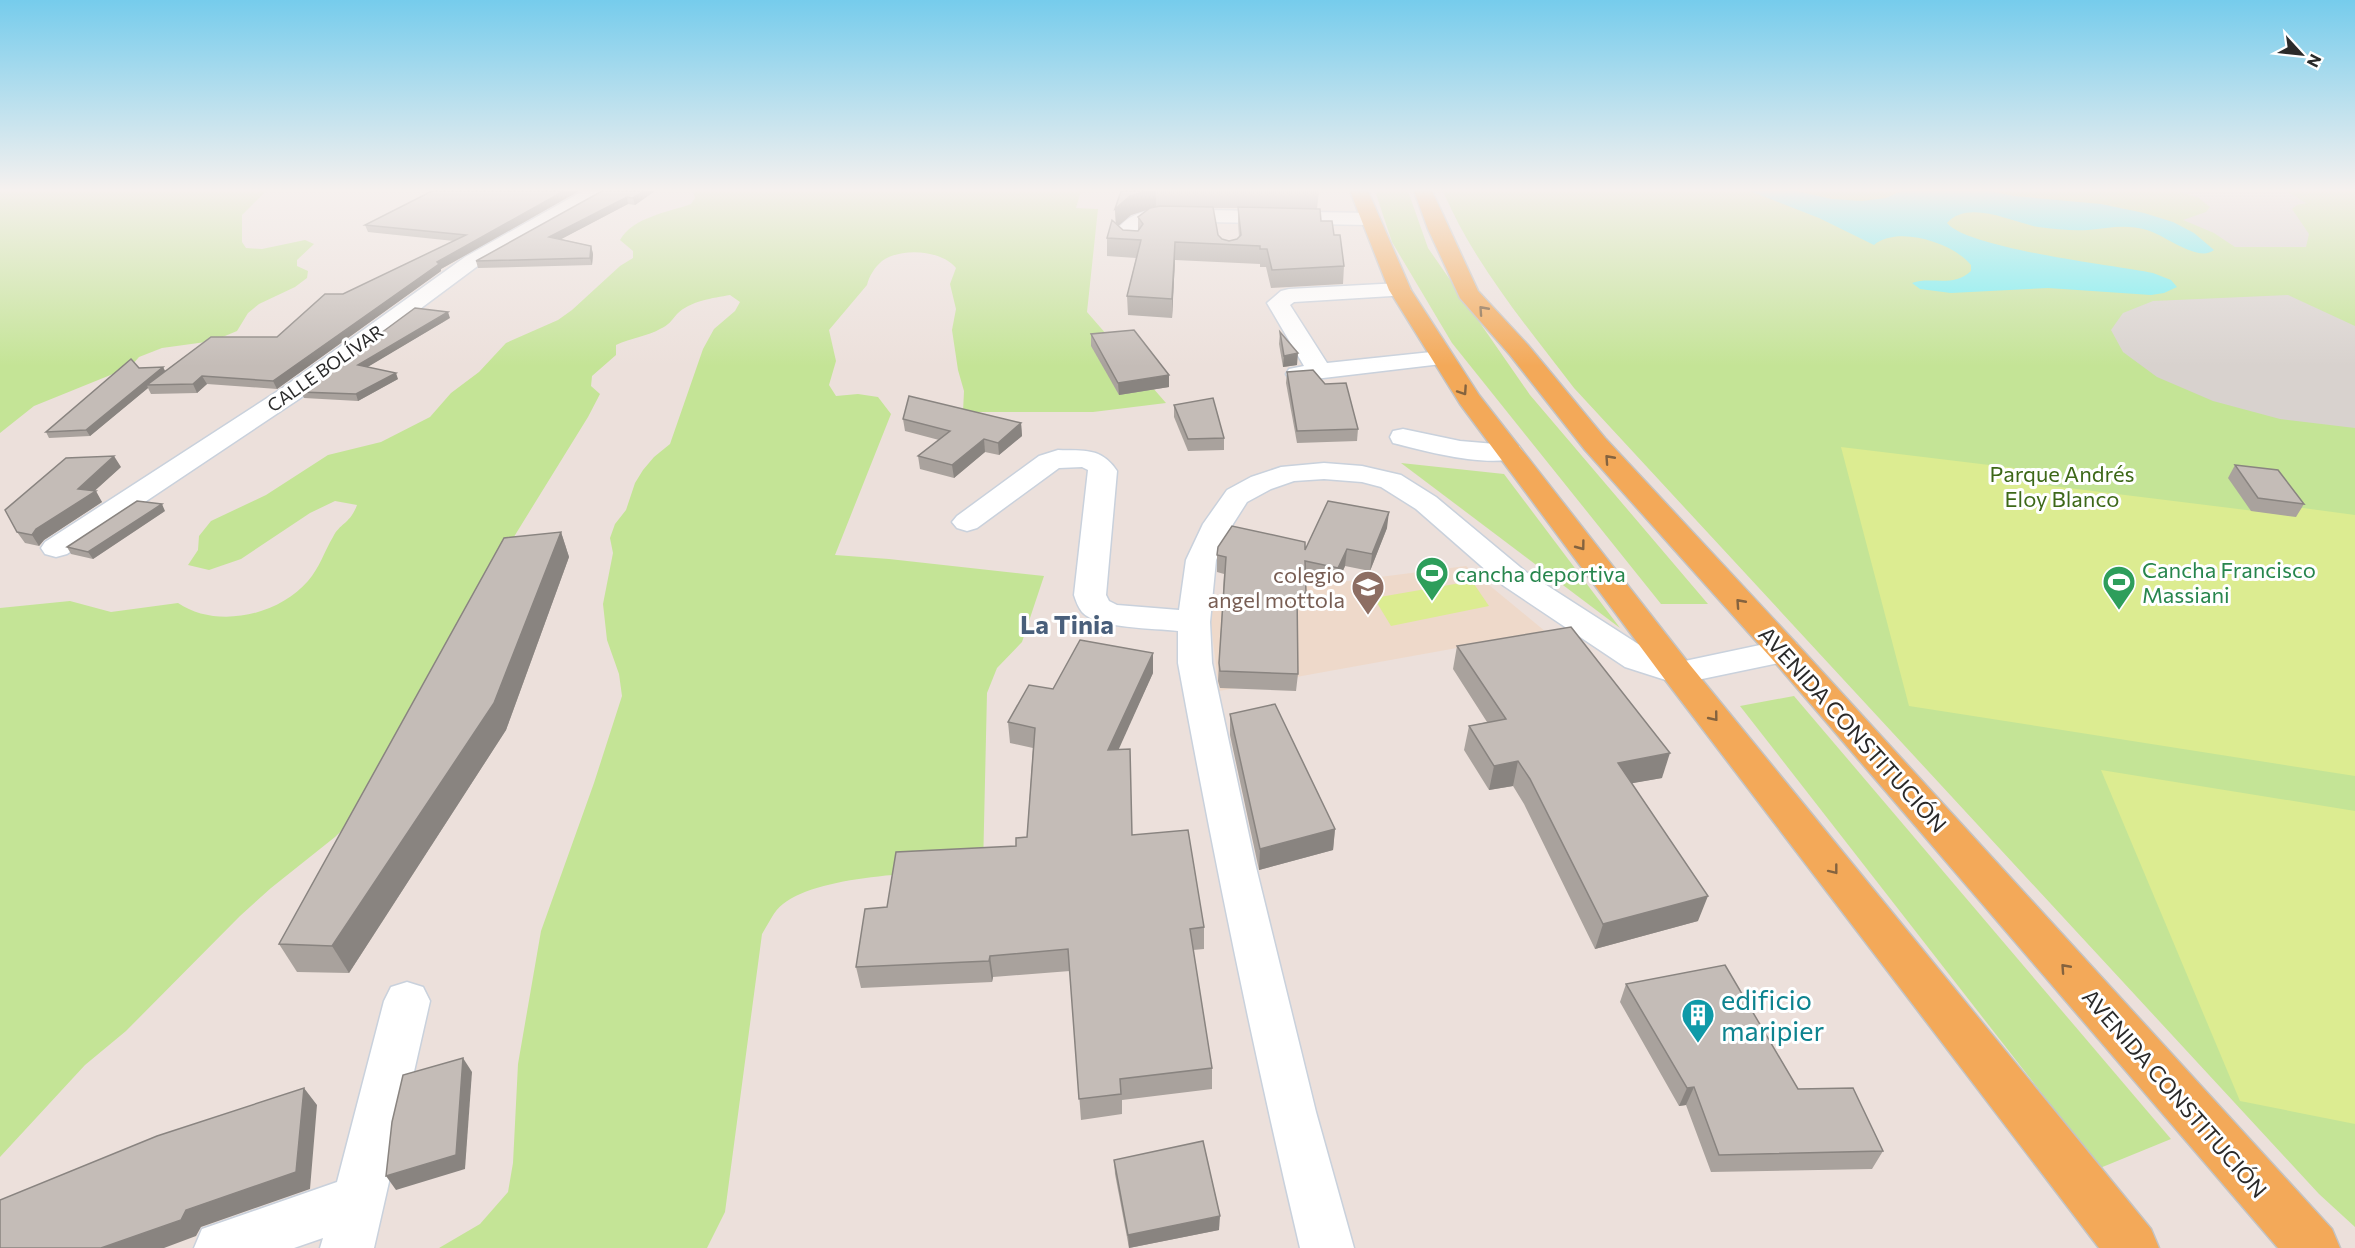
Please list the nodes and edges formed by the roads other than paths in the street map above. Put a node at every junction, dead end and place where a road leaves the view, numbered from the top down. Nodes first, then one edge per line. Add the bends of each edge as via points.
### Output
1 (493, 249) edge
2 (1383, 249) edge
3 (1447, 249) edge
4 (1400, 290) junction
5 (1441, 358) junction
6 (1320, 371) junction
7 (1290, 375) edge
8 (1403, 437) dead end
9 (1509, 452) junction
10 (967, 522) dead end
11 (56, 548) dead end
12 (1194, 622) junction
13 (1784, 651) junction
14 (1678, 673) junction
15 (407, 1001) dead end
16 (352, 1224) edge
17 (221, 1248) edge
18 (1328, 1248) edge
19 (2132, 1248) edge
20 (2313, 1248) edge

1 - 11 street, CALLE BOLÍVAR via 290,394
2 - 4 main road
13 -> 3 main road, AVENIDA CONSTITUCIÓN via 1595,444 1468,293
4 - 5 main road
4 - 6 street via 1281,299 1278,303 1284,315
5 - 6 street
5 -> 9 main road
6 - 7 street
8 - 9 street via 1460,450
9 -> 14 main road
10 - 12 street via 1049,462 1069,457 1098,464 1103,471 1090,595 1095,607 1110,614
12 - 14 street via 1201,560 1237,496 1291,473 1362,474 1391,481 1426,503 1515,579 1598,635 1637,659
12 - 18 street via 1195,663 1235,863 1292,1112
13 - 14 street
20 -> 13 main road, AVENIDA CONSTITUCIÓN
14 -> 19 main road
15 - 16 street
16 - 17 street

